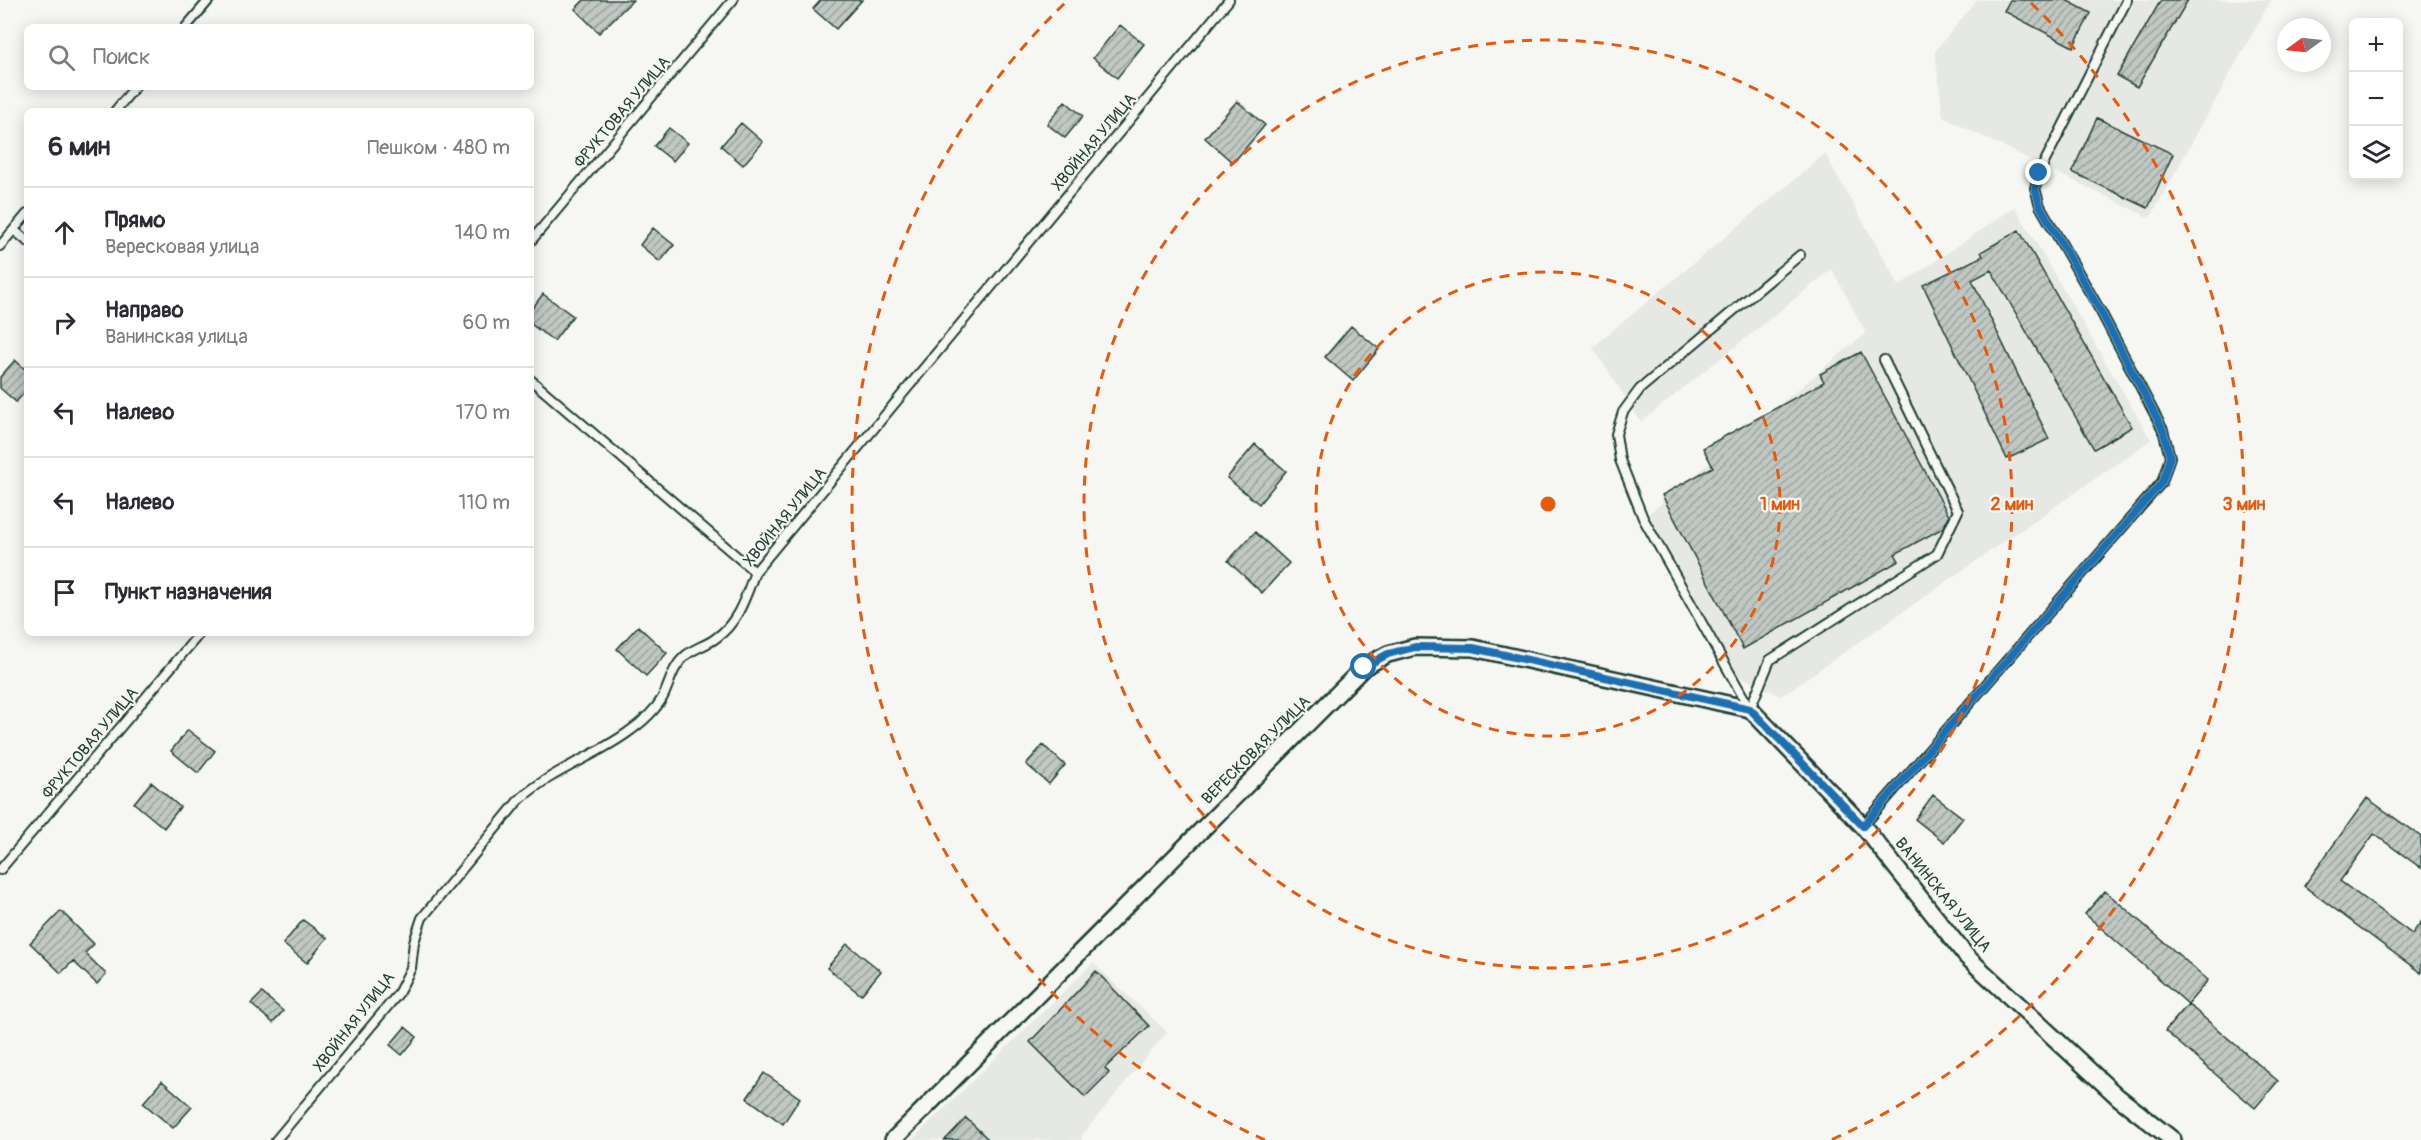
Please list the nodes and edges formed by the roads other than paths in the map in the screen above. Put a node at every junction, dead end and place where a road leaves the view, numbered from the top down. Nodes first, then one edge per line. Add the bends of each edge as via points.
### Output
1 (209, 0) edge
2 (734, 0) edge
3 (1229, 0) edge
4 (2127, 0) edge
5 (189, 24) edge
6 (132, 90) edge
7 (118, 108) edge
8 (24, 218) edge
9 (14, 230) junction
10 (534, 237) edge
11 (24, 238) edge
12 (0, 246) edge
13 (1800, 255) dead end
14 (1884, 360) dead end
15 (534, 383) edge
16 (755, 572) junction
17 (198, 636) edge
18 (1750, 709) junction
19 (1863, 826) junction
20 (0, 870) edge
21 (276, 1140) edge
22 (893, 1140) edge
23 (2173, 1140) edge

1 - 5 lane
2 - 10 lane, ФРУКТОВАЯ УЛИЦА
3 - 16 lane, ХВОЙНАЯ УЛИЦА
4 - 19 lane via 2039,173 2035,188 2040,206 2163,430 2170,457 2162,482
6 - 7 lane
8 - 9 lane
9 - 11 lane
9 - 12 lane
13 - 18 lane via 1640,389 1623,412 1616,434 1620,460 1643,518
14 - 18 lane via 1958,511 1937,554 1770,660
15 - 16 lane
16 - 21 lane, ХВОЙНАЯ УЛИЦА via 730,626 677,664 653,711 627,733 532,788 518,801 422,918 411,968 398,994
17 - 20 lane, ФРУКТОВАЯ УЛИЦА
18 - 19 street, ВАНИНСКАЯ УЛИЦА
18 - 22 street, ВЕРЕСКОВАЯ УЛИЦА via 1473,648 1415,647 1388,654 1364,667
19 - 23 street, ВАНИНСКАЯ УЛИЦА via 1967,957 2118,1098

